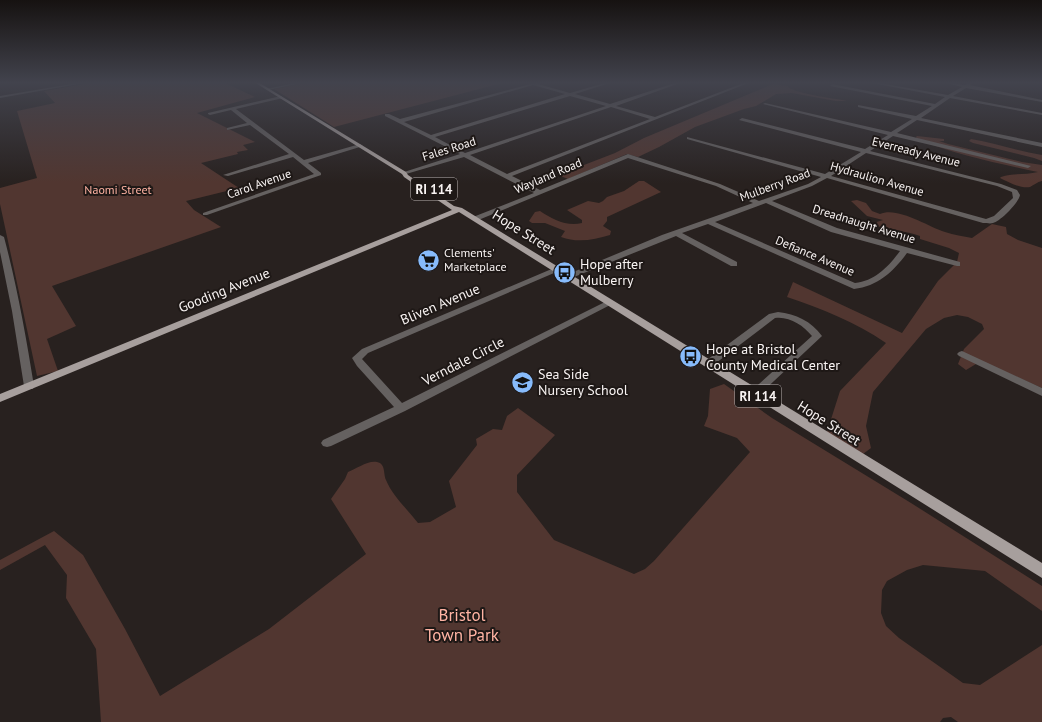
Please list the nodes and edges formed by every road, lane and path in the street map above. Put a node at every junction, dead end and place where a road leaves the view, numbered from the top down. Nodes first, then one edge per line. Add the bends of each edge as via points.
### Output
1 (240, 116) edge
2 (311, 116) edge
3 (388, 116) edge
4 (422, 116) edge
5 (499, 116) edge
6 (582, 116) edge
7 (646, 116) edge
8 (660, 116) edge
9 (814, 116) edge
10 (904, 116) edge
11 (918, 116) edge
12 (654, 118) junction
13 (915, 118) junction
14 (742, 120) dead end
15 (400, 122) junction
16 (251, 124) junction
17 (229, 129) dead end
18 (891, 134) junction
19 (430, 137) junction
20 (690, 138) dead end
21 (1042, 145) edge
22 (360, 146) junction
23 (866, 151) junction
24 (293, 155) junction
25 (466, 155) junction
26 (304, 162) junction
27 (1028, 166) dead end
28 (404, 173) junction
29 (226, 175) dead end
30 (507, 176) junction
31 (827, 176) junction
32 (538, 192) junction
33 (767, 201) junction
34 (758, 203) junction
35 (460, 209) junction
36 (205, 214) dead end
37 (476, 219) junction
38 (707, 221) junction
39 (989, 222) joint
40 (676, 233) junction
41 (0, 237) edge
42 (905, 250) junction
43 (734, 264) dead end
44 (957, 264) dead end
45 (4, 269) edge
46 (558, 270) junction
47 (570, 277) junction
48 (610, 303) junction
49 (962, 354) dead end
50 (708, 364) junction
51 (29, 386) junction
52 (1042, 392) edge
53 (754, 393) junction
54 (0, 398) edge
55 (401, 408) junction
56 (327, 443) dead end
57 (1042, 572) edge

1 - 16 street
2 - 22 main road, Hope Street / RI 114
3 - 15 street
4 - 15 street
5 - 19 street
6 - 25 street, Fales Road
7 - 12 street
8 - 12 street
9 - 18 street
10 - 13 street
11 - 13 street, Mulberry Road
12 - 30 street
13 - 18 street, Mulberry Road
13 - 21 street
14 - 23 street, Everready Avenue
15 - 19 street
16 - 17 street
16 - 24 street
18 - 23 street, Mulberry Road
18 - 27 street
19 - 25 street
20 - 31 street, Hydraulion Avenue
22 - 26 street
22 - 28 main road, Hope Street / RI 114
23 - 31 street, Mulberry Road
23 - 39 street, Everready Avenue via 1014,190 1016,199 997,218
24 - 26 street
24 - 29 street
25 - 28 street, Fales Road
25 - 30 street
26 - 36 street, Carol Avenue via 319,174
28 - 35 main road, Hope Street / RI 114 via 452,208
30 - 32 street
31 - 33 street, Mulberry Road via 804,188
31 - 39 street, Hydraulion Avenue
32 - 34 street, Wayland Road via 630,156 718,185
32 - 37 street, Wayland Road
33 - 34 street, Mulberry Road
33 - 42 street, Dreadnaught Avenue via 834,230
34 - 38 street, Mulberry Road
35 - 37 main road, Hope Street / RI 114
35 - 51 main road, Gooding Avenue
37 - 46 main road, Hope Street / RI 114
38 - 40 street, Mulberry Road
38 - 42 street, Defiance Avenue via 854,286 866,285 883,275
40 - 43 street
40 - 47 street, Mulberry Road
41 - 45 street
42 - 44 street, Dreadnaught Avenue
45 - 51 street via 25,353
46 - 47 main road, Hope Street / RI 114
46 - 55 street, Bliven Avenue via 365,351 357,358
47 - 48 main road, Hope Street / RI 114
48 - 50 main road, Hope Street / RI 114
48 - 55 street, Verndale Circle
49 - 52 street
50 - 53 main road, Hope Street / RI 114
50 - 53 street via 778,314 790,317 813,330 817,336
51 - 54 main road, Gooding Avenue
53 - 57 main road, Hope Street / RI 114
55 - 56 street, Verndale Circle

